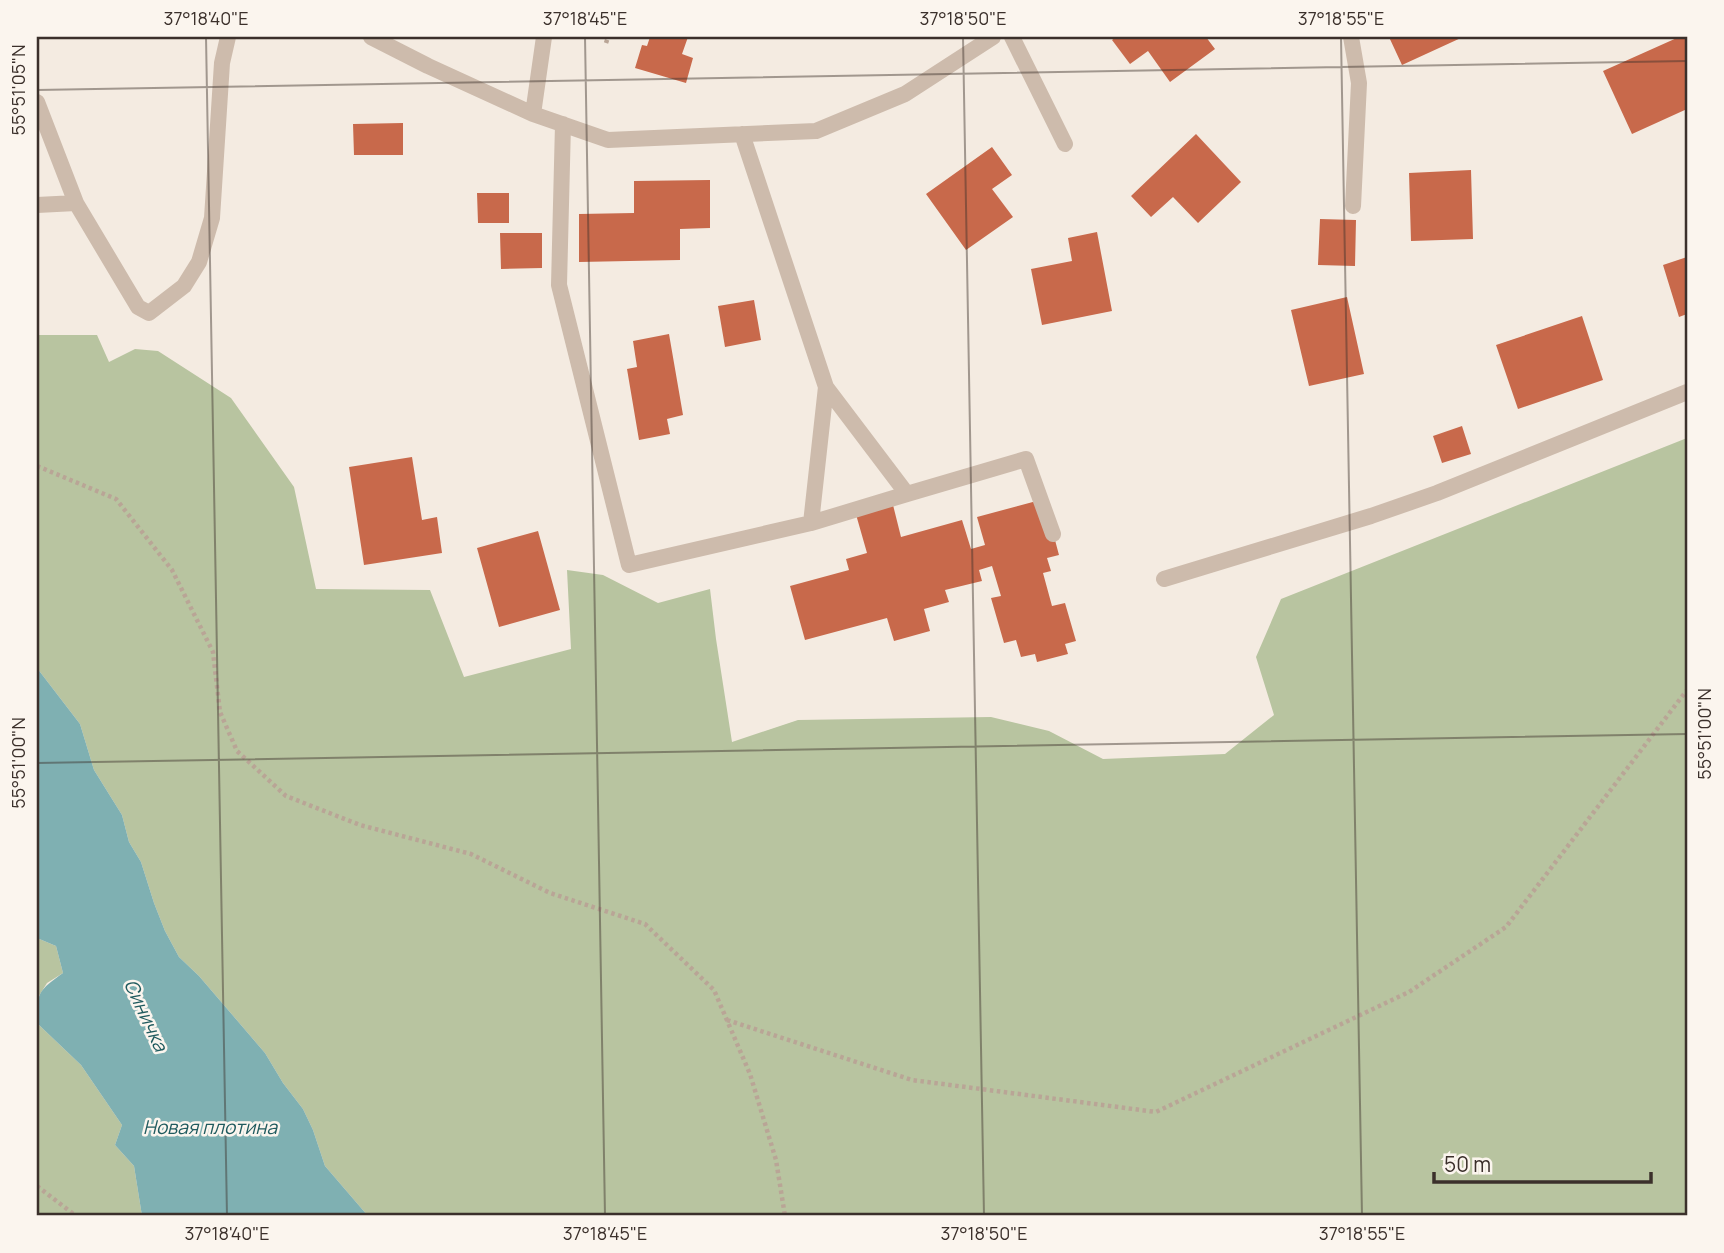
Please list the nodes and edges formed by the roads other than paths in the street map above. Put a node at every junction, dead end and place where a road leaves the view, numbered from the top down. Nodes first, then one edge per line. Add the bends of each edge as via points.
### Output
1 (228, 37) edge
2 (371, 37) edge
3 (544, 37) edge
4 (993, 37) edge
5 (1012, 37) edge
6 (1351, 37) edge
7 (37, 102) edge
8 (533, 114) junction
9 (563, 124) junction
10 (741, 134) junction
11 (1065, 144) dead end
12 (76, 203) junction
13 (37, 205) edge
14 (1353, 205) dead end
15 (826, 387) junction
16 (1687, 392) edge
17 (907, 494) junction
18 (811, 523) junction
19 (1053, 534) dead end
20 (1164, 579) dead end

1 - 12 lane via 222,62 212,218 199,262 184,286 149,313 138,307
2 - 8 lane
3 - 8 lane
4 - 10 lane via 905,94 816,131
5 - 11 lane
6 - 14 lane via 1359,83
7 - 12 lane
8 - 9 lane
9 - 10 lane via 608,140
9 - 18 lane via 559,285 629,565
10 - 15 lane
12 - 13 lane
15 - 17 lane
15 - 18 lane
16 - 20 lane via 1437,493
17 - 18 lane
17 - 19 lane via 1027,459

